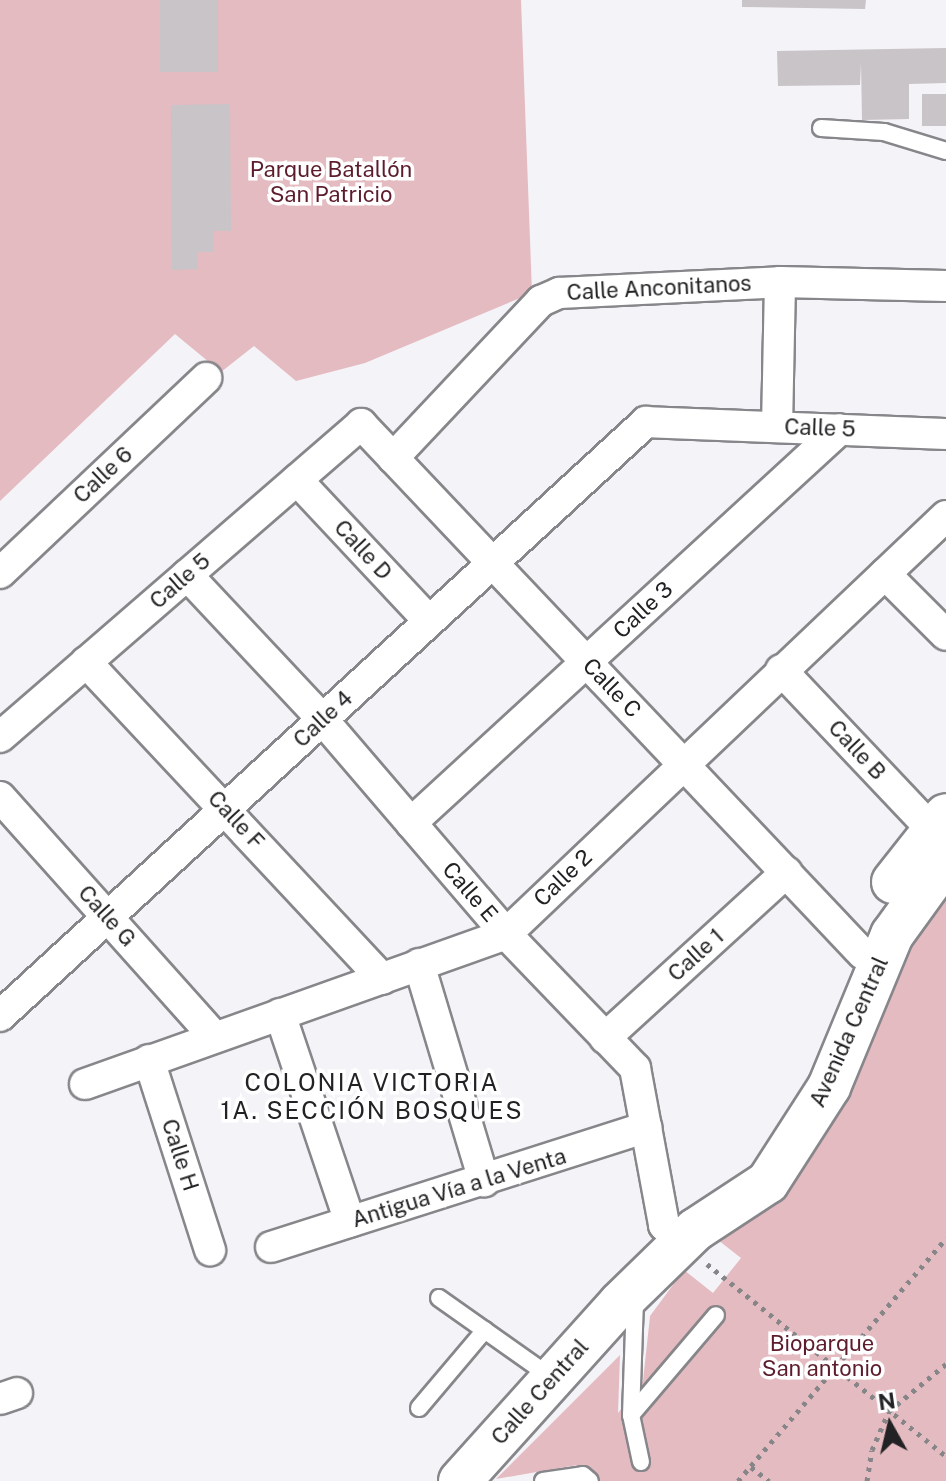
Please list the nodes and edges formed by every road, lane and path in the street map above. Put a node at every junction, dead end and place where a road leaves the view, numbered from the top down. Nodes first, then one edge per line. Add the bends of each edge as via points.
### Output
1 (821, 128) dead end
2 (946, 151) edge
3 (780, 282) junction
4 (946, 286) edge
5 (206, 378) dead end
6 (646, 422) joint
7 (361, 424) joint
8 (777, 427) junction
9 (840, 429) junction
10 (946, 434) edge
11 (393, 458) junction
12 (297, 480) junction
13 (946, 516) edge
14 (492, 563) junction
15 (0, 573) edge
16 (885, 574) junction
17 (187, 575) junction
18 (429, 621) junction
19 (946, 635) edge
20 (86, 662) junction
21 (587, 662) junction
22 (781, 670) junction
23 (322, 719) junction
24 (0, 737) edge
25 (682, 763) junction
26 (0, 797) edge
27 (226, 808) junction
28 (411, 823) junction
29 (942, 835) edge
30 (787, 872) junction
31 (108, 916) junction
32 (506, 934) junction
33 (862, 953) junction
34 (419, 964) junction
35 (383, 979) junction
36 (2, 1011) edge
37 (280, 1014) junction
38 (214, 1036) junction
39 (605, 1038) junction
40 (149, 1060) junction
41 (85, 1084) dead end
42 (646, 1127) junction
43 (484, 1181) junction
44 (350, 1222) junction
45 (673, 1234) junction
46 (946, 1238) edge
47 (271, 1247) dead end
48 (210, 1250) dead end
49 (628, 1292) junction
50 (439, 1298) dead end
51 (716, 1315) dead end
52 (485, 1330) junction
53 (946, 1364) edge
54 (836, 1367) junction
55 (552, 1378) junction
56 (419, 1408) dead end
57 (889, 1411) junction
58 (631, 1415) junction
59 (946, 1456) edge
60 (641, 1462) dead end
61 (751, 1467) junction
62 (460, 1481) edge
63 (543, 1481) edge
64 (590, 1481) edge
65 (738, 1481) edge
66 (769, 1481) edge
67 (867, 1481) edge

1 - 2 lane via 884,132
3 - 4 street, Calle Anconitanos
3 - 8 street
3 - 11 street, Calle Anconitanos via 559,293 541,301
5 - 15 street, Calle 6
6 - 8 street, Calle 5
6 - 14 street, Calle 4
7 - 11 street, Calle C
7 - 12 street, Calle 5
8 - 9 street, Calle 5
9 - 10 street, Calle 5
9 - 21 street, Calle 3
11 - 14 street, Calle C
12 - 17 street, Calle 5
12 - 18 street, Calle D
13 - 16 street, Calle 2
14 - 18 street, Calle 4
14 - 21 street, Calle C
16 - 19 street
16 - 22 street, Calle 2
17 - 20 street, Calle 5
17 - 23 street, Calle E
18 - 23 street, Calle 4
20 - 24 street, Calle 5
20 - 27 street, Calle F
21 - 25 street, Calle C
21 - 28 street, Calle 3
22 - 25 street, Calle 2
22 - 29 street, Calle B
23 - 27 street, Calle 4
23 - 28 street, Calle E
25 - 30 street, Calle C
25 - 32 street, Calle 2
26 - 31 street, Calle G
27 - 31 street, Calle 4
27 - 35 street, Calle F
28 - 32 street, Calle E
29 - 33 street, Avenida Central via 895,879
29 - 45 street, Avenida Central via 892,935 829,1087 789,1154 752,1196
30 - 33 street, Calle C
30 - 39 street, Calle 1
31 - 36 street, Calle 4
31 - 38 street, Calle G
32 - 34 street, Calle 2
32 - 39 street, Calle E
33 - 45 street, Avenida Central via 839,1026 772,1146 750,1169 692,1201
34 - 35 street, Calle 2
34 - 43 street
35 - 37 street, Calle 2
37 - 38 street, Calle 2
37 - 44 street
38 - 40 street, Calle 2
39 - 42 street, Calle E via 635,1068
40 - 41 street, Calle 2
40 - 48 street, Calle H
42 - 43 street, Antigua Vía a la Venta
42 - 45 street, Calle E
43 - 44 street, Antigua Vía a la Venta
44 - 47 street, Antigua Vía a la Venta
45 - 49 street, Avenida Central
45 - 54 path
46 - 54 path
49 - 55 street, Calle Central
49 - 58 lane
50 - 52 lane
51 - 58 lane
52 - 55 lane
52 - 56 lane
53 - 57 path
54 - 57 path
54 - 61 path
55 - 62 street, Calle Central
57 - 59 path
57 - 67 path via 872,1450
58 - 60 lane
61 - 65 path
61 - 66 path
63 - 64 lane via 583,1475

